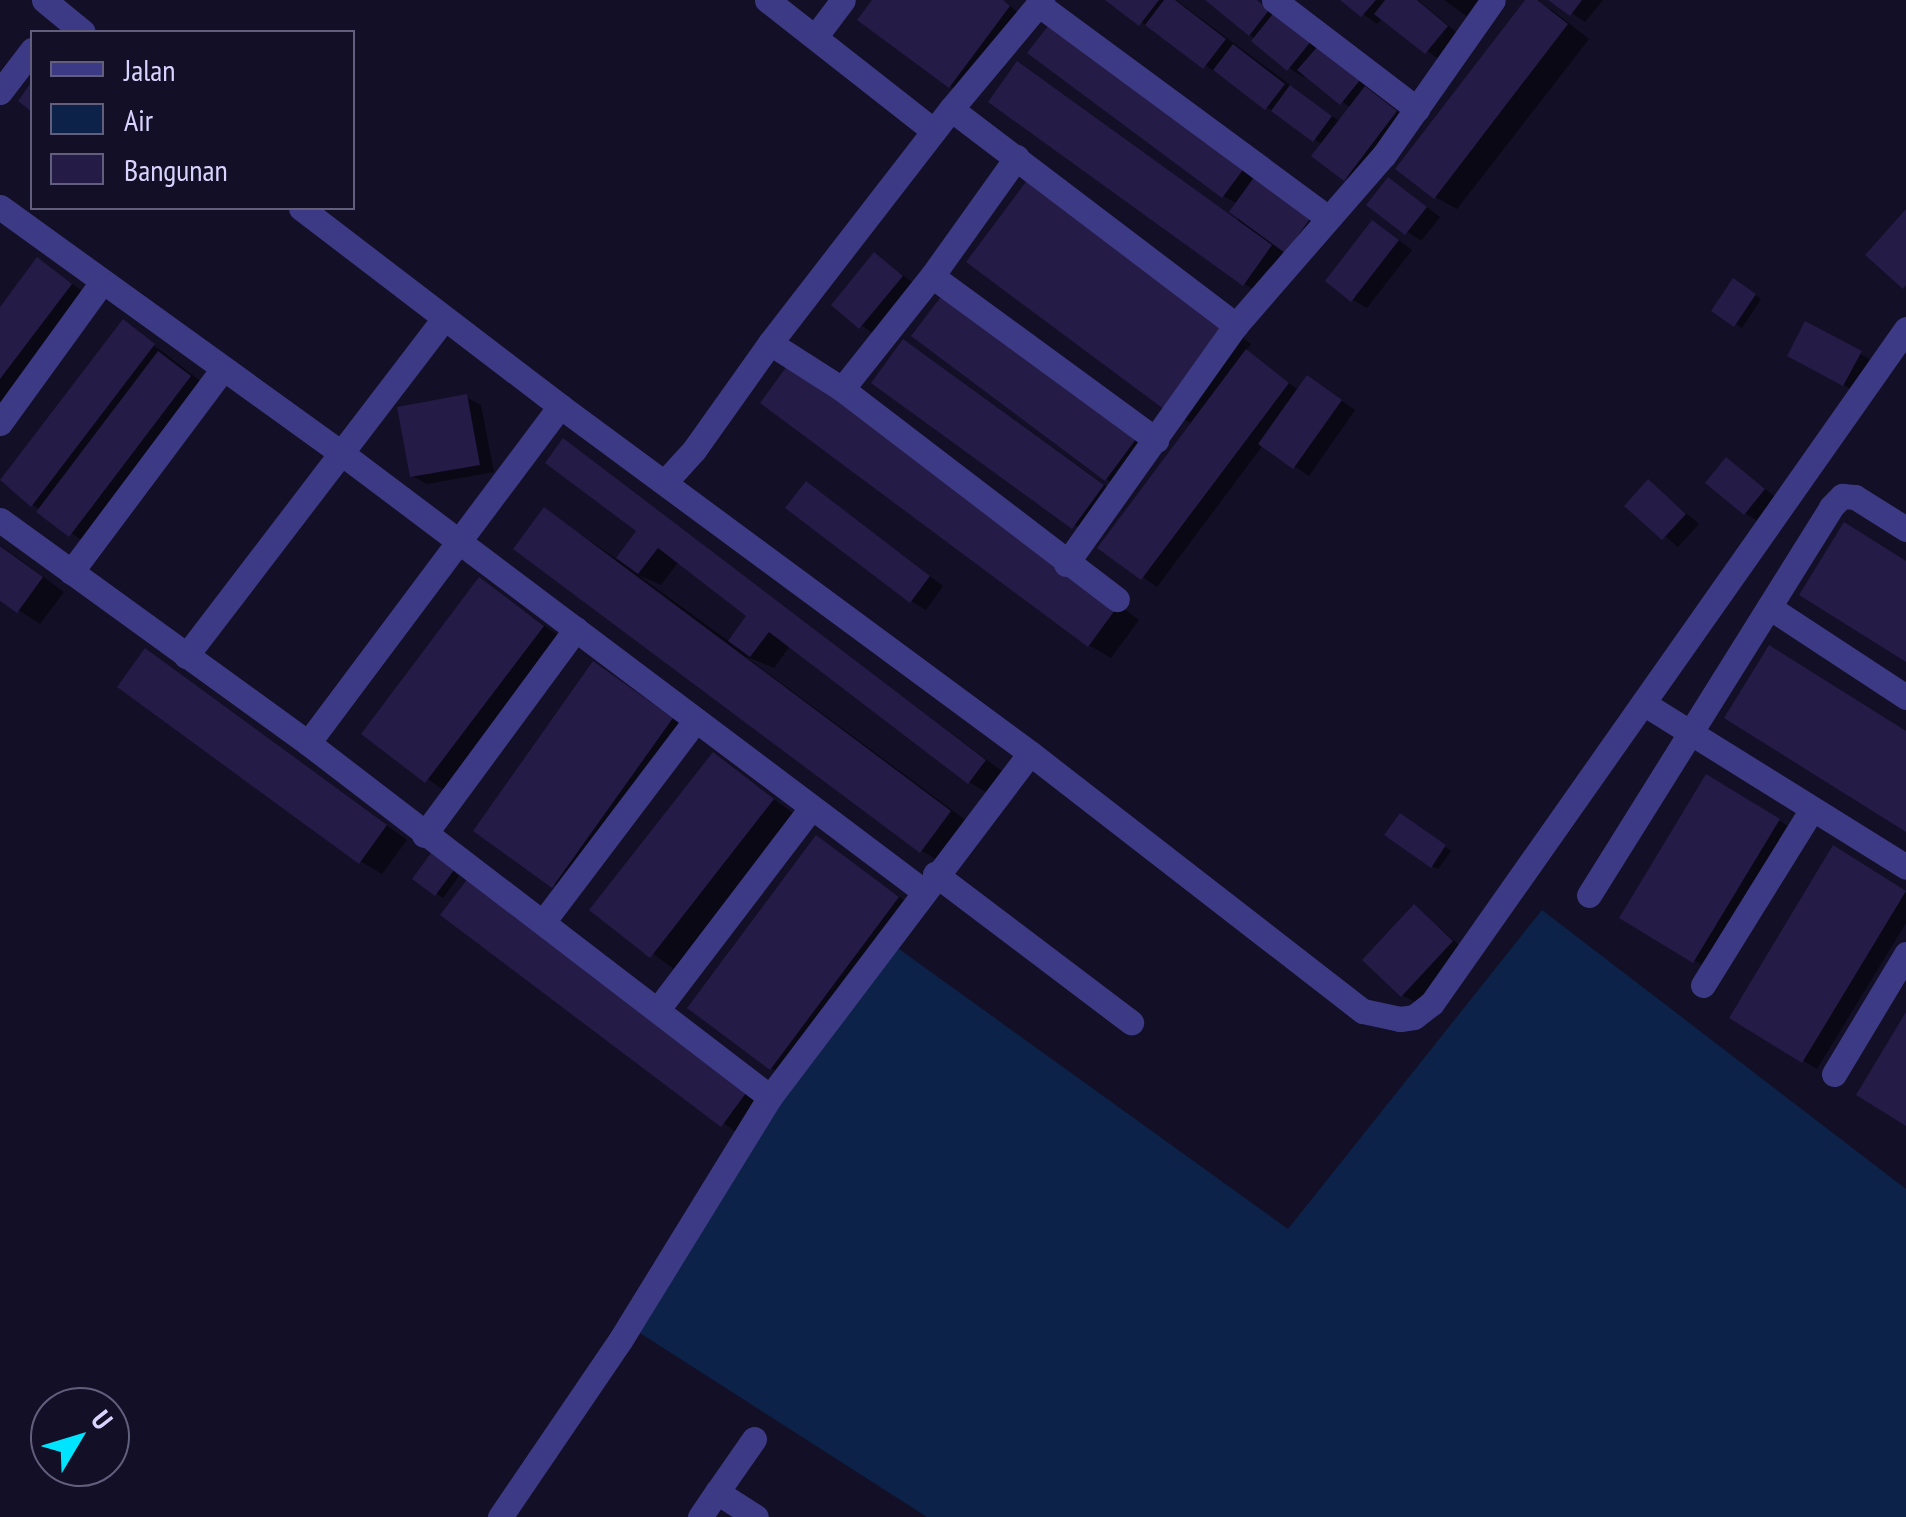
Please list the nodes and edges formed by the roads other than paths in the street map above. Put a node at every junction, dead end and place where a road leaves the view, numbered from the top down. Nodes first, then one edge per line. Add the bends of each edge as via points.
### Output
1 (44, 0) edge
2 (767, 0) edge
3 (844, 0) edge
4 (1274, 0) edge
5 (1493, 0) edge
6 (1040, 2) edge
7 (66, 27) edge
8 (815, 36) junction
9 (30, 53) edge
10 (0, 92) edge
11 (951, 109) junction
12 (1417, 110) junction
13 (934, 131) junction
14 (1017, 157) junction
15 (0, 207) edge
16 (304, 210) edge
17 (1326, 216) junction
18 (932, 276) junction
19 (102, 282) junction
20 (444, 318) junction
21 (1236, 325) junction
22 (1906, 329) edge
23 (770, 343) junction
24 (223, 369) junction
25 (842, 389) junction
26 (560, 406) junction
27 (0, 423) edge
28 (1156, 440) junction
29 (340, 452) junction
30 (665, 482) junction
31 (0, 520) edge
32 (1906, 529) edge
33 (462, 543) junction
34 (1066, 564) junction
35 (71, 572) junction
36 (1117, 599) dead end
37 (1769, 608) junction
38 (576, 629) junction
39 (186, 656) junction
40 (1906, 697) edge
41 (1643, 702) junction
42 (694, 722) junction
43 (1688, 731) junction
44 (308, 743) junction
45 (1030, 753) junction
46 (811, 808) junction
47 (1812, 809) junction
48 (424, 835) junction
49 (1906, 868) edge
50 (928, 882) junction
51 (1589, 896) dead end
52 (543, 922) junction
53 (1906, 954) edge
54 (1703, 985) dead end
55 (658, 1009) junction
56 (1131, 1022) dead end
57 (1834, 1074) dead end
58 (770, 1097) junction
59 (754, 1439) dead end
60 (717, 1492) junction
61 (500, 1517) edge
62 (700, 1517) edge
63 (756, 1517) edge

1 - 7 street
2 - 8 street
3 - 8 street
4 - 12 street
5 - 12 street
6 - 11 street
6 - 17 street
8 - 13 street
9 - 10 street
11 - 13 street
11 - 14 street
12 - 17 street
13 - 23 street
14 - 18 street
14 - 21 street
15 - 19 street
16 - 20 street
17 - 21 street
18 - 25 street
18 - 28 street
19 - 24 street
19 - 27 street
20 - 26 street
20 - 29 street
21 - 28 street
22 - 41 street
23 - 25 street
23 - 30 street
24 - 29 street
24 - 35 street
25 - 34 street
26 - 30 street
26 - 33 street
28 - 34 street
29 - 33 street
29 - 39 street
30 - 45 street
31 - 35 street
32 - 37 street via 1855,497 1842,496
33 - 38 street
33 - 44 street
34 - 36 street
35 - 39 street
37 - 40 street
37 - 43 street
38 - 42 street
38 - 48 street
39 - 44 street
41 - 43 street
41 - 45 street via 1432,1003 1400,1019 1363,1011
42 - 46 street
42 - 52 street
43 - 47 street
43 - 51 street
44 - 48 street
45 - 50 street
46 - 50 street
46 - 55 street
47 - 49 street
47 - 54 street
48 - 52 street
50 - 56 street
50 - 58 street
52 - 55 street
53 - 57 street
55 - 58 street
58 - 61 street
59 - 60 street
60 - 62 street
60 - 63 street

